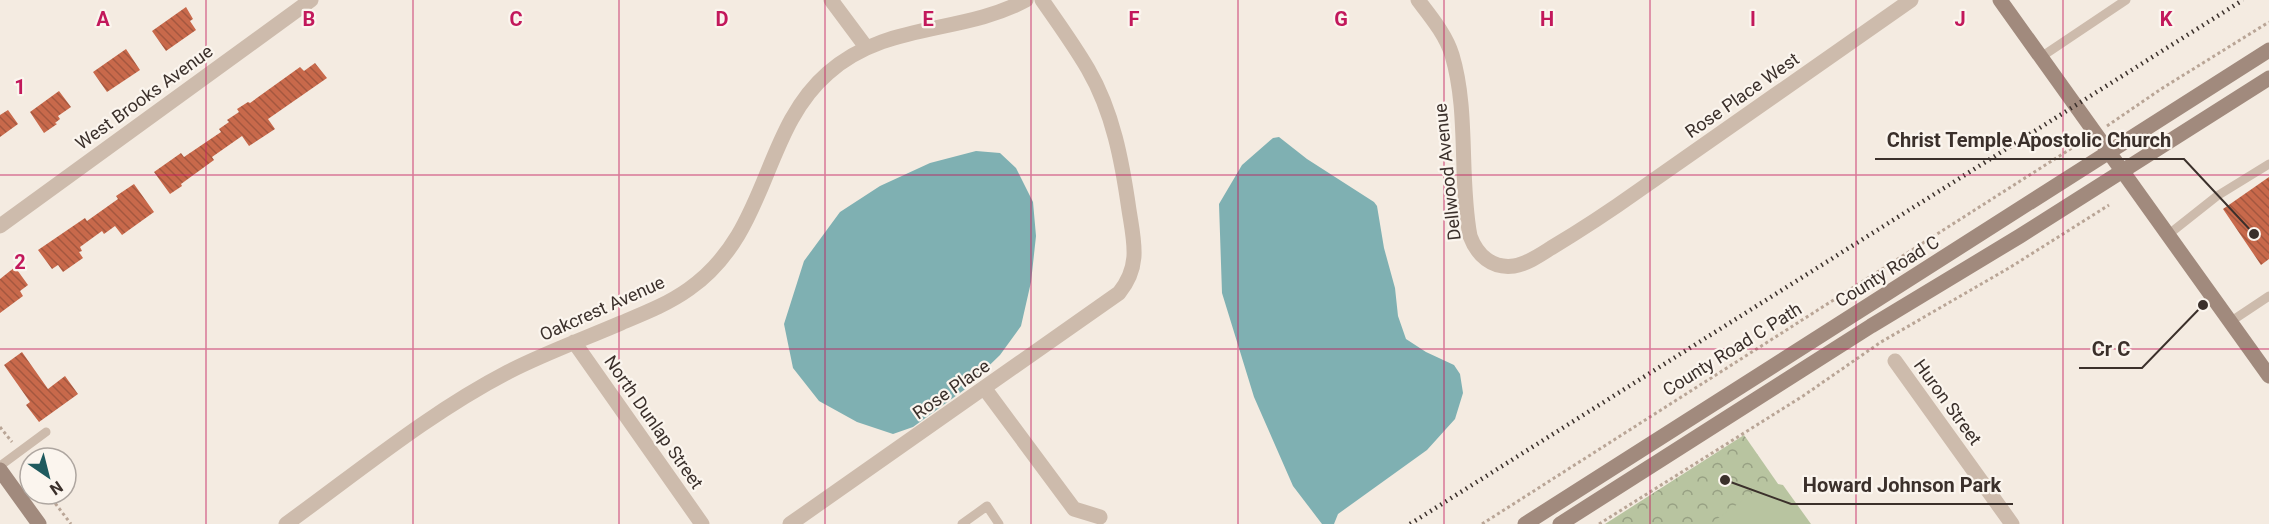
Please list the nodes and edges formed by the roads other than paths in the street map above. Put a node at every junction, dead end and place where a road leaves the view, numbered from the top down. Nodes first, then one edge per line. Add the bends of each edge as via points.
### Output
1 (311, 0) edge
2 (831, 0) edge
3 (1026, 0) edge
4 (1042, 0) edge
5 (1418, 0) edge
6 (1911, 0) edge
7 (2000, 0) edge
8 (2126, 0) edge
9 (292, 6) edge
10 (866, 48) junction
11 (2269, 50) edge
12 (2041, 57) junction
13 (2269, 78) edge
14 (2109, 153) junction
15 (2269, 164) edge
16 (2122, 171) junction
17 (1595, 221) joint
18 (0, 226) edge
19 (2169, 234) junction
20 (2269, 296) edge
21 (2230, 322) junction
22 (574, 342) junction
23 (1895, 361) dead end
24 (2269, 376) edge
25 (985, 389) junction
26 (46, 432) dead end
27 (0, 465) edge
28 (0, 470) edge
29 (1100, 517) dead end
30 (39, 524) edge
31 (286, 524) edge
32 (702, 524) edge
33 (790, 524) edge
34 (962, 524) edge
35 (999, 524) edge
36 (1525, 524) edge
37 (1560, 524) edge
38 (2012, 524) edge

1 - 9 street, West Brooks Avenue
2 - 10 street
3 - 10 street, Oakcrest Avenue via 990,15 892,37
4 - 25 street, Rose Place via 1089,70 1105,104 1124,175 1136,254 1129,280 1119,293
5 - 17 street, Dellwood Avenue via 1452,54 1459,92 1469,231 1474,247 1493,264 1517,266
6 - 17 street, Rose Place West
7 - 12 main road
8 - 12 lane
9 - 18 street, West Brooks Avenue
10 - 22 street, Oakcrest Avenue via 827,74 796,111 742,231 709,272 667,303
11 - 14 main road, County Road C
12 - 14 main road
13 - 16 main road, County Road C
14 - 16 main road
14 - 36 main road, County Road C
15 - 19 lane via 2217,196
16 - 19 main road
16 - 37 main road, County Road C
19 - 21 main road
20 - 21 lane
21 - 24 main road
22 - 31 street, Oakcrest Avenue via 470,393
22 - 32 street, North Dunlap Street
23 - 38 street, Huron Street
25 - 29 street via 1074,509
25 - 33 street, Rose Place
26 - 27 lane
28 - 30 main road
34 - 35 lane via 987,506

